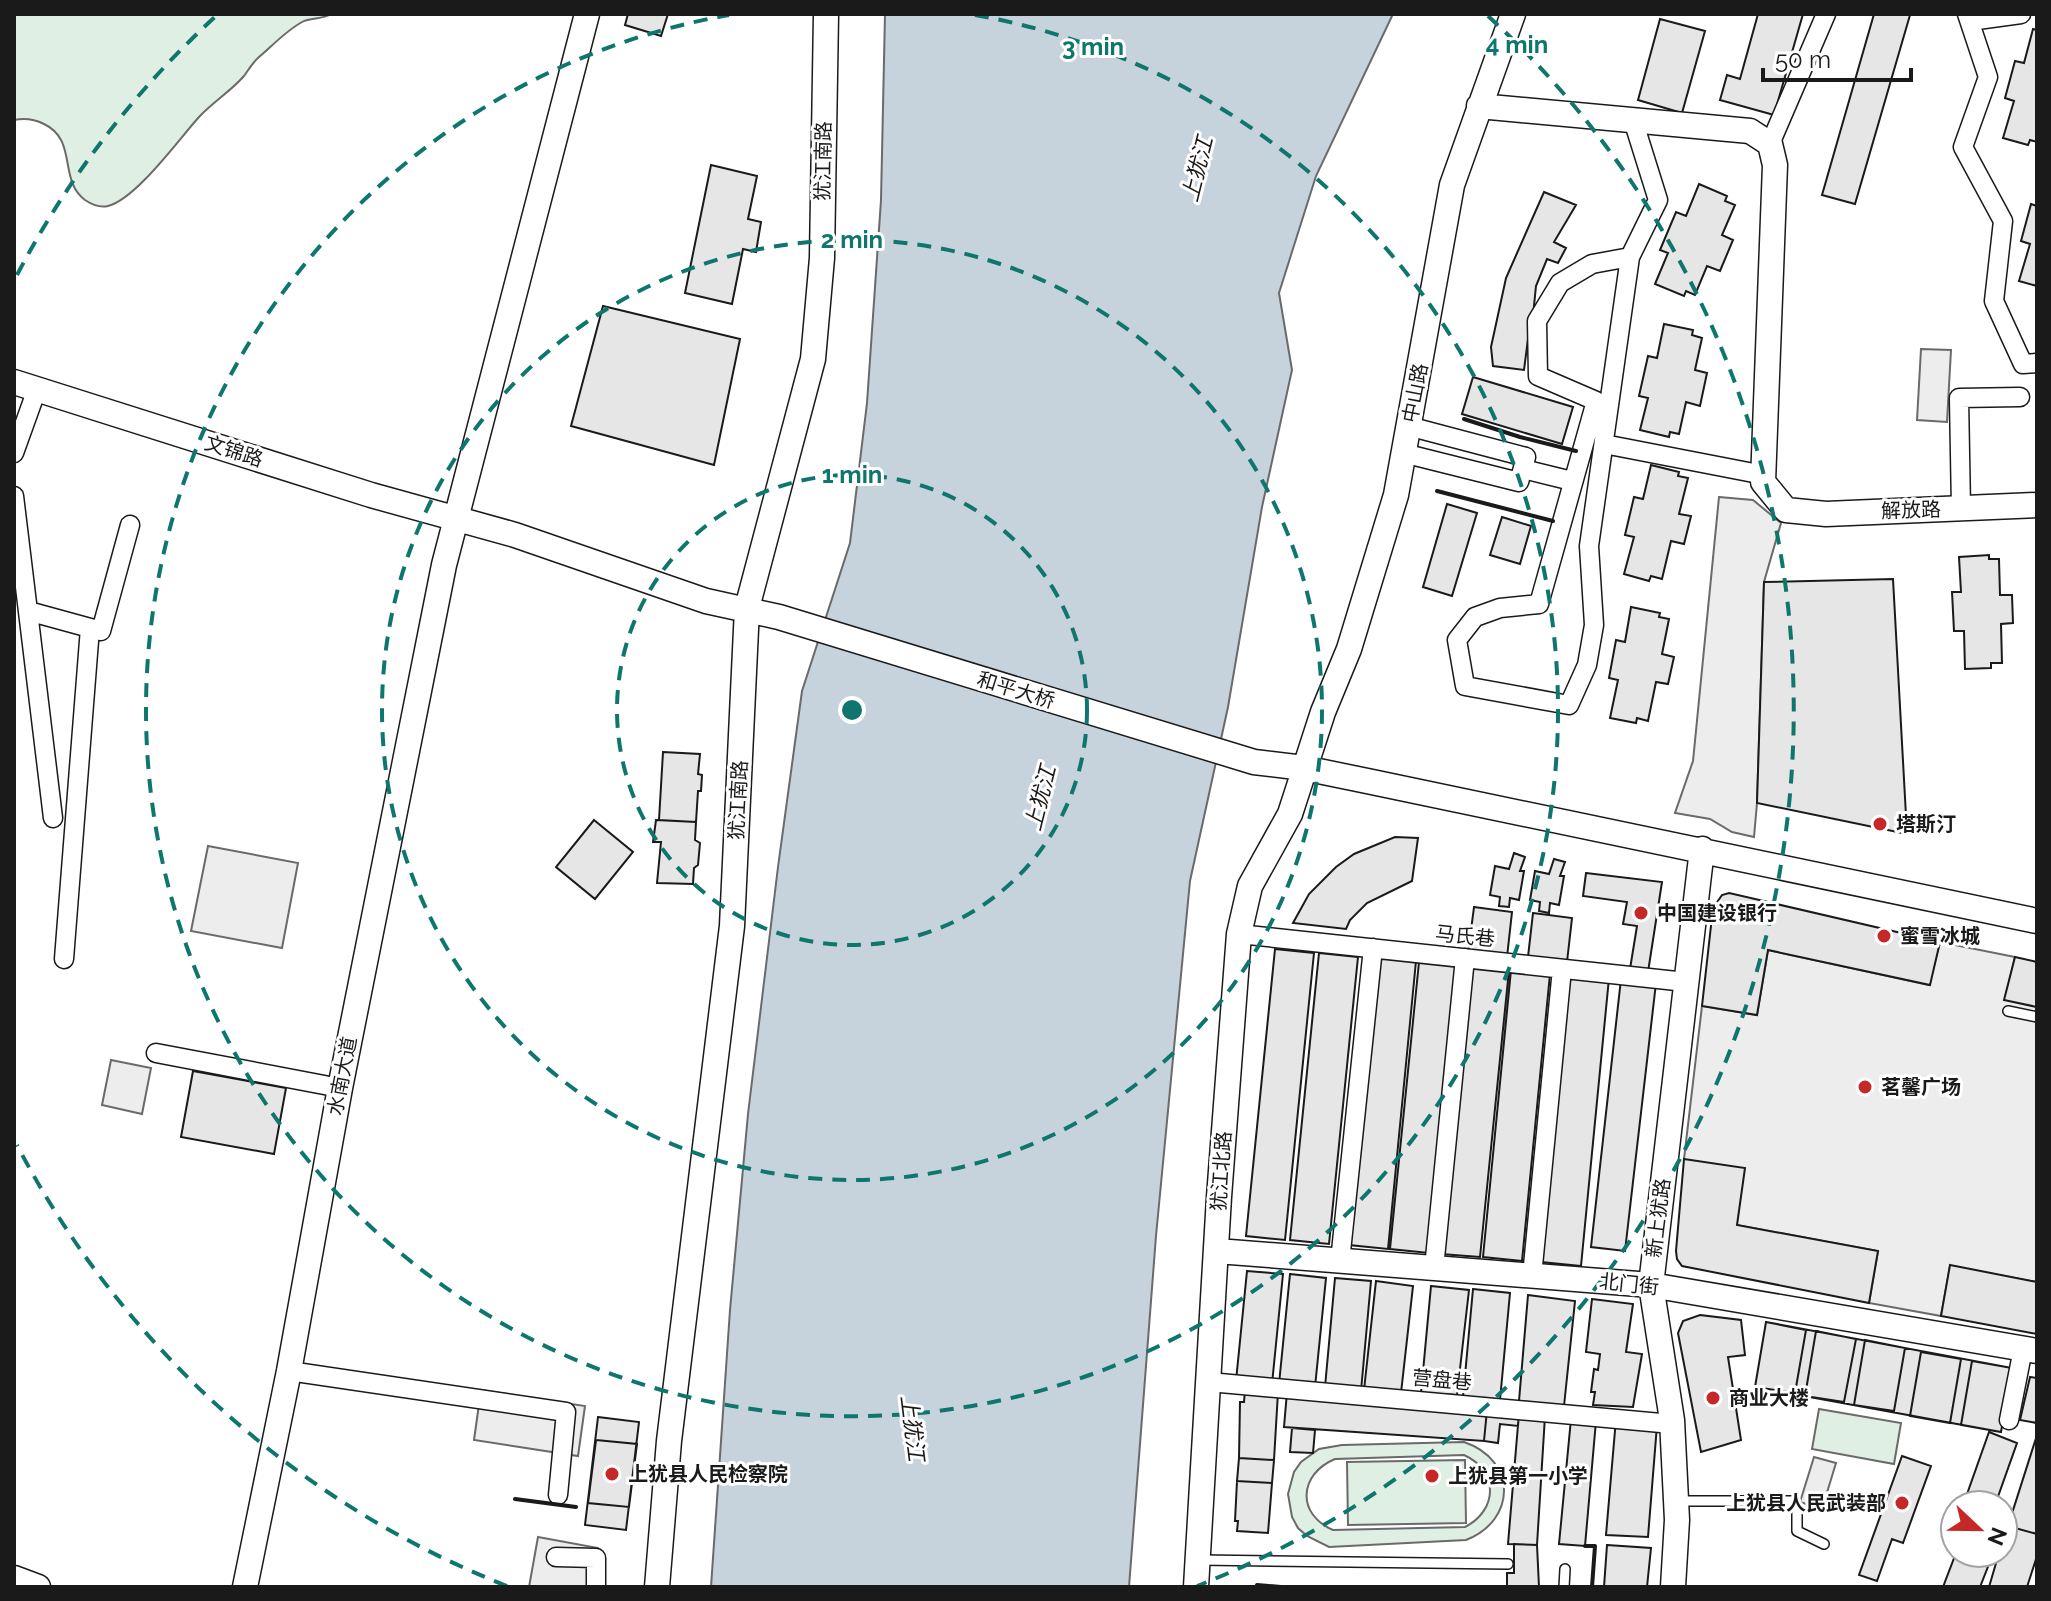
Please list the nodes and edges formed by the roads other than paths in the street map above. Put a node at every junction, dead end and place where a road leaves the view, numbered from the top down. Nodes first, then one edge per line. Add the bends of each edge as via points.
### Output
1 (587, 14) edge
2 (1513, 14) edge
3 (1826, 14) edge
4 (2021, 14) edge
5 (827, 15) edge
6 (1968, 18) edge
7 (1479, 106) junction
8 (1633, 120) junction
9 (1770, 144) junction
10 (1630, 257) junction
11 (2037, 363) edge
12 (25, 385) edge
13 (2020, 397) dead end
14 (1408, 426) junction
15 (1604, 444) junction
16 (14, 453) edge
17 (1403, 453) junction
18 (1523, 469) junction
19 (1764, 475) junction
20 (1572, 481) junction
21 (14, 496) edge
22 (2037, 505) edge
23 (1961, 509) junction
24 (455, 517) junction
25 (130, 525) dead end
26 (747, 608) junction
27 (28, 611) junction
28 (90, 628) junction
29 (1304, 768) junction
30 (53, 818) dead end
31 (1702, 849) junction
32 (2037, 921) edge
33 (1239, 934) junction
34 (1373, 948) junction
35 (1465, 958) junction
36 (64, 959) dead end
37 (1562, 969) junction
38 (1686, 982) junction
39 (2008, 1011) dead end
40 (2037, 1017) edge
41 (156, 1053) dead end
42 (340, 1088) junction
43 (1217, 1251) junction
44 (1340, 1261) junction
45 (1434, 1268) junction
46 (1532, 1276) junction
47 (1651, 1285) junction
48 (2030, 1350) edge
49 (289, 1371) junction
50 (1209, 1382) junction
51 (2009, 1420) dead end
52 (1672, 1424) junction
53 (558, 1495) dead end
54 (1676, 1501) junction
55 (1824, 1544) dead end
56 (556, 1557) dead end
57 (1198, 1560) junction
58 (1508, 1564) dead end
59 (1565, 1569) dead end
60 (14, 1578) edge
61 (38, 1587) edge
62 (245, 1587) edge
63 (596, 1587) edge
64 (657, 1587) edge
65 (1196, 1587) edge
66 (1564, 1587) edge
67 (1673, 1587) edge

1 - 24 street, 水南大道
2 - 7 street, 中山路
3 - 9 street
4 - 6 street
5 - 26 street, 犹江南路 via 822,258 813,359
6 - 11 street via 1988,77 1963,147 2003,221 1994,301 2023,364
7 - 8 street
7 - 14 street, 中山路 via 1452,185
8 - 9 street via 1750,131
8 - 10 street via 1658,200
9 - 19 street via 1775,165
10 - 15 street
10 - 20 street via 1592,264 1560,283 1537,321 1538,376 1596,401
12 - 16 street
12 - 24 street, 文锦路
13 - 23 street via 1959,398
14 - 17 street, 中山路
14 - 18 street via 1526,457
15 - 19 street
15 - 20 street via 1589,546 1594,625 1587,665 1569,705 1465,686 1457,640 1475,617 1539,604
17 - 18 street via 1519,482
17 - 29 street, 中山路 via 1396,495 1349,649
18 - 20 street
19 - 23 street, 解放路 via 1763,482 1786,510 1826,514
21 - 27 street
22 - 23 street, 解放路
24 - 26 street, 文锦路 via 706,601
24 - 42 street, 水南大道
25 - 28 street via 101,631
26 - 29 street, 和平大桥 via 1254,762
26 - 64 street, 犹江南路 via 732,926 669,1441
27 - 28 street
27 - 30 street
28 - 36 street
29 - 31 street, 和平大桥
29 - 33 street, 犹江北路 via 1290,814 1250,886
31 - 32 street, 和平大桥
31 - 38 street, 新上犹路
33 - 34 street, 马氏巷
33 - 43 street, 犹江北路
34 - 35 street, 马氏巷
34 - 44 street
35 - 37 street, 马氏巷
35 - 45 street
37 - 38 street, 马氏巷
37 - 46 street
38 - 47 street, 新上犹路
39 - 40 lane
41 - 42 street
42 - 49 street, 水南大道
43 - 44 street, 北门街
43 - 50 street, 犹江北路
44 - 45 street, 北门街
45 - 46 street, 北门街
46 - 47 street, 北门街
47 - 48 street, 北门街
47 - 52 street, 新上犹路
48 - 51 street
49 - 53 street via 566,1412
49 - 62 street, 水南大道
50 - 52 street, 营盘巷
50 - 57 street, 犹江北路
52 - 54 street, 新上犹路
54 - 55 lane via 1793,1501 1797,1531
54 - 67 street, 新上犹路
56 - 63 street via 596,1558
57 - 58 lane
57 - 65 street, 犹江北路
59 - 66 lane
60 - 61 street

